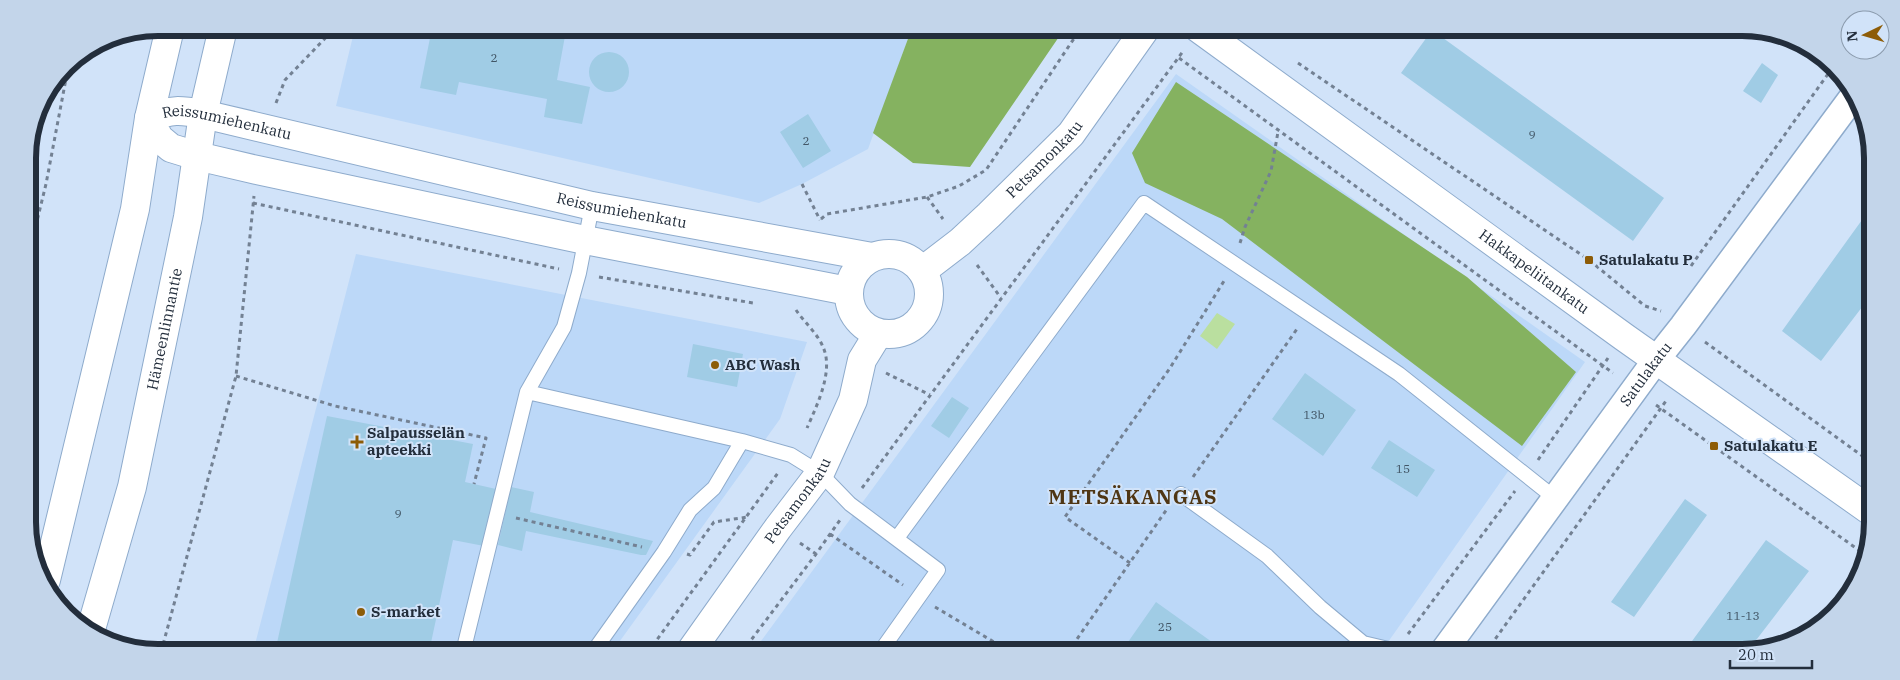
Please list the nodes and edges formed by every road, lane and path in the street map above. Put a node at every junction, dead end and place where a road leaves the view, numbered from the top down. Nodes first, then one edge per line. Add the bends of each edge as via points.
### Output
1 (168, 36) edge
2 (221, 36) edge
3 (327, 36) edge
4 (1076, 36) edge
5 (1140, 36) edge
6 (1209, 36) edge
7 (1294, 61) dead end
8 (1829, 73) edge
9 (65, 79) edge
10 (64, 84) joint
11 (1849, 101) edge
12 (204, 114) junction
13 (150, 118) junction
14 (266, 128) junction
15 (1278, 131) junction
16 (197, 156) junction
17 (257, 170) junction
18 (802, 184) dead end
19 (253, 202) junction
20 (592, 206) junction
21 (37, 222) edge
22 (585, 240) junction
23 (872, 257) junction
24 (1234, 263) junction
25 (1688, 270) dead end
26 (922, 271) junction
27 (579, 273) junction
28 (796, 281) junction
29 (848, 291) junction
30 (756, 304) dead end
31 (1683, 326) junction
32 (878, 334) junction
33 (1705, 342) junction
34 (1656, 360) junction
35 (236, 376) junction
36 (1682, 379) junction
37 (1636, 389) junction
38 (527, 392) junction
39 (1660, 409) junction
40 (742, 440) junction
41 (791, 455) junction
42 (1864, 457) edge
43 (820, 472) junction
44 (474, 484) dead end
45 (1181, 494) dead end
46 (1556, 499) junction
47 (850, 504) junction
48 (1864, 506) edge
49 (496, 513) junction
50 (897, 538) junction
51 (1860, 551) edge
52 (664, 552) junction
53 (1130, 563) dead end
54 (48, 573) edge
55 (92, 624) edge
56 (1364, 643) edge
57 (1450, 643) edge
58 (1492, 643) edge
59 (164, 644) edge
60 (465, 644) edge
61 (599, 644) edge
62 (654, 644) edge
63 (696, 644) edge
64 (748, 644) edge
65 (886, 644) edge

1 - 13 street
2 - 12 street, Hämeenlinnantie
3 - 14 path via 285,80
4 - 18 path via 986,170 959,186 927,197 827,214 820,220
5 - 26 street, Petsamonkatu via 1071,134 975,228
6 - 34 street, Hakkapeliitankatu
7 - 31 path via 1589,260 1645,306 1660,310
8 - 25 path
9 - 10 path
10 - 21 path
11 - 31 street, Satulakatu
12 - 13 street, Reissumiehenkatu via 180,110
12 - 14 street, Reissumiehenkatu
12 - 16 street, Hämeenlinnantie
13 - 16 street, Reissumiehenkatu via 159,138 165,143
13 - 54 street via 135,209
14 - 20 street, Reissumiehenkatu
15 - 24 path via 1271,171 1245,228
15 - 37 path
15 - 47 path via 1179,58
16 - 17 street, Reissumiehenkatu
16 - 55 street, Hämeenlinnantie via 188,216 132,487
17 - 19 path
17 - 22 street, Reissumiehenkatu
19 - 27 path
19 - 35 path
20 - 22 lane
20 - 23 street, Reissumiehenkatu
22 - 27 lane
22 - 28 street, Reissumiehenkatu
23 - 26 street via 900,255
23 - 29 street via 856,271
24 - 46 lane via 1399,374
24 - 50 lane via 1144,202
24 - 53 path via 1170,368 1065,517
26 - 32 street via 928,284 926,312 906,332
27 - 30 path
27 - 38 lane via 564,327
28 - 29 street, Reissumiehenkatu
28 - 41 path via 796,311 823,346 828,362 820,399 802,440
29 - 32 street via 849,305 855,318
31 - 33 path
31 - 34 street, Satulakatu
32 - 43 street, Petsamonkatu via 862,360 853,400
33 - 36 path
33 - 42 path
34 - 36 street, Hakkapeliitankatu
34 - 37 street, Satulakatu
35 - 44 path via 335,406 486,438
35 - 59 path
36 - 39 path
36 - 48 street, Hakkapeliitankatu
37 - 39 path
37 - 46 street, Satulakatu
38 - 40 lane
38 - 49 lane
39 - 51 path
39 - 58 path
40 - 41 lane
40 - 52 lane via 714,488 690,510
41 - 43 lane
41 - 62 path
43 - 47 lane
43 - 63 street, Petsamonkatu
45 - 56 lane via 1267,556
46 - 57 street, Satulakatu
47 - 50 lane
47 - 64 path
49 - 52 path
49 - 60 lane
50 - 65 lane via 938,570
52 - 61 lane

